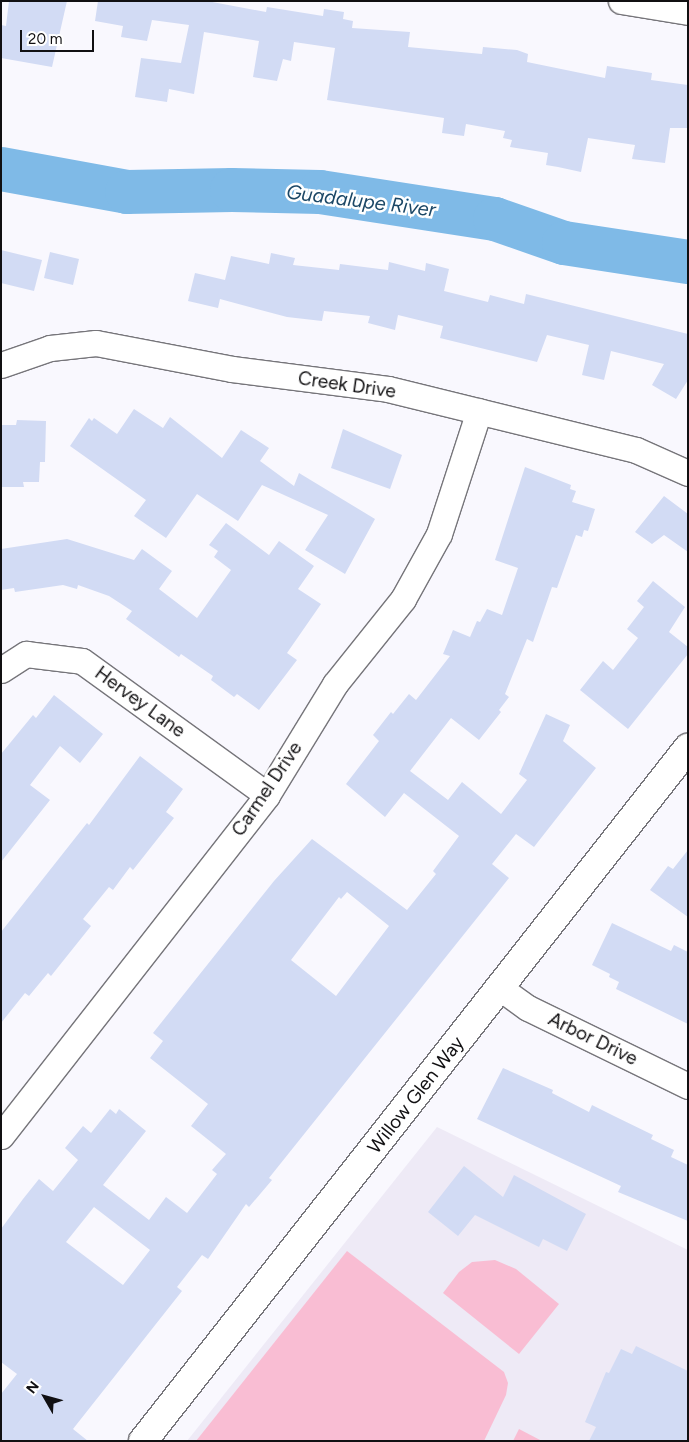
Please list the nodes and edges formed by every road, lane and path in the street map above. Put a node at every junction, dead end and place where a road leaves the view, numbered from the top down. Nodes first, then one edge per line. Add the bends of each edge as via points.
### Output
1 (621, 1) edge
2 (688, 12) edge
3 (1, 364) edge
4 (479, 411) junction
5 (688, 473) edge
6 (1, 670) edge
7 (688, 748) edge
8 (268, 795) junction
9 (500, 988) junction
10 (688, 1086) edge
11 (1, 1136) edge
12 (144, 1441) edge

1 - 2 street
3 - 4 street, Creek Drive via 50,348 96,343 232,369 388,389
4 - 5 street, Creek Drive via 636,450
4 - 8 street, Carmel Drive via 439,534 403,599 335,684
6 - 8 street, Hervey Lane via 26,654 82,661
7 - 9 street, Willow Glen Way
8 - 11 street, Carmel Drive
9 - 10 street, Arbor Drive via 528,1008
9 - 12 street, Willow Glen Way

